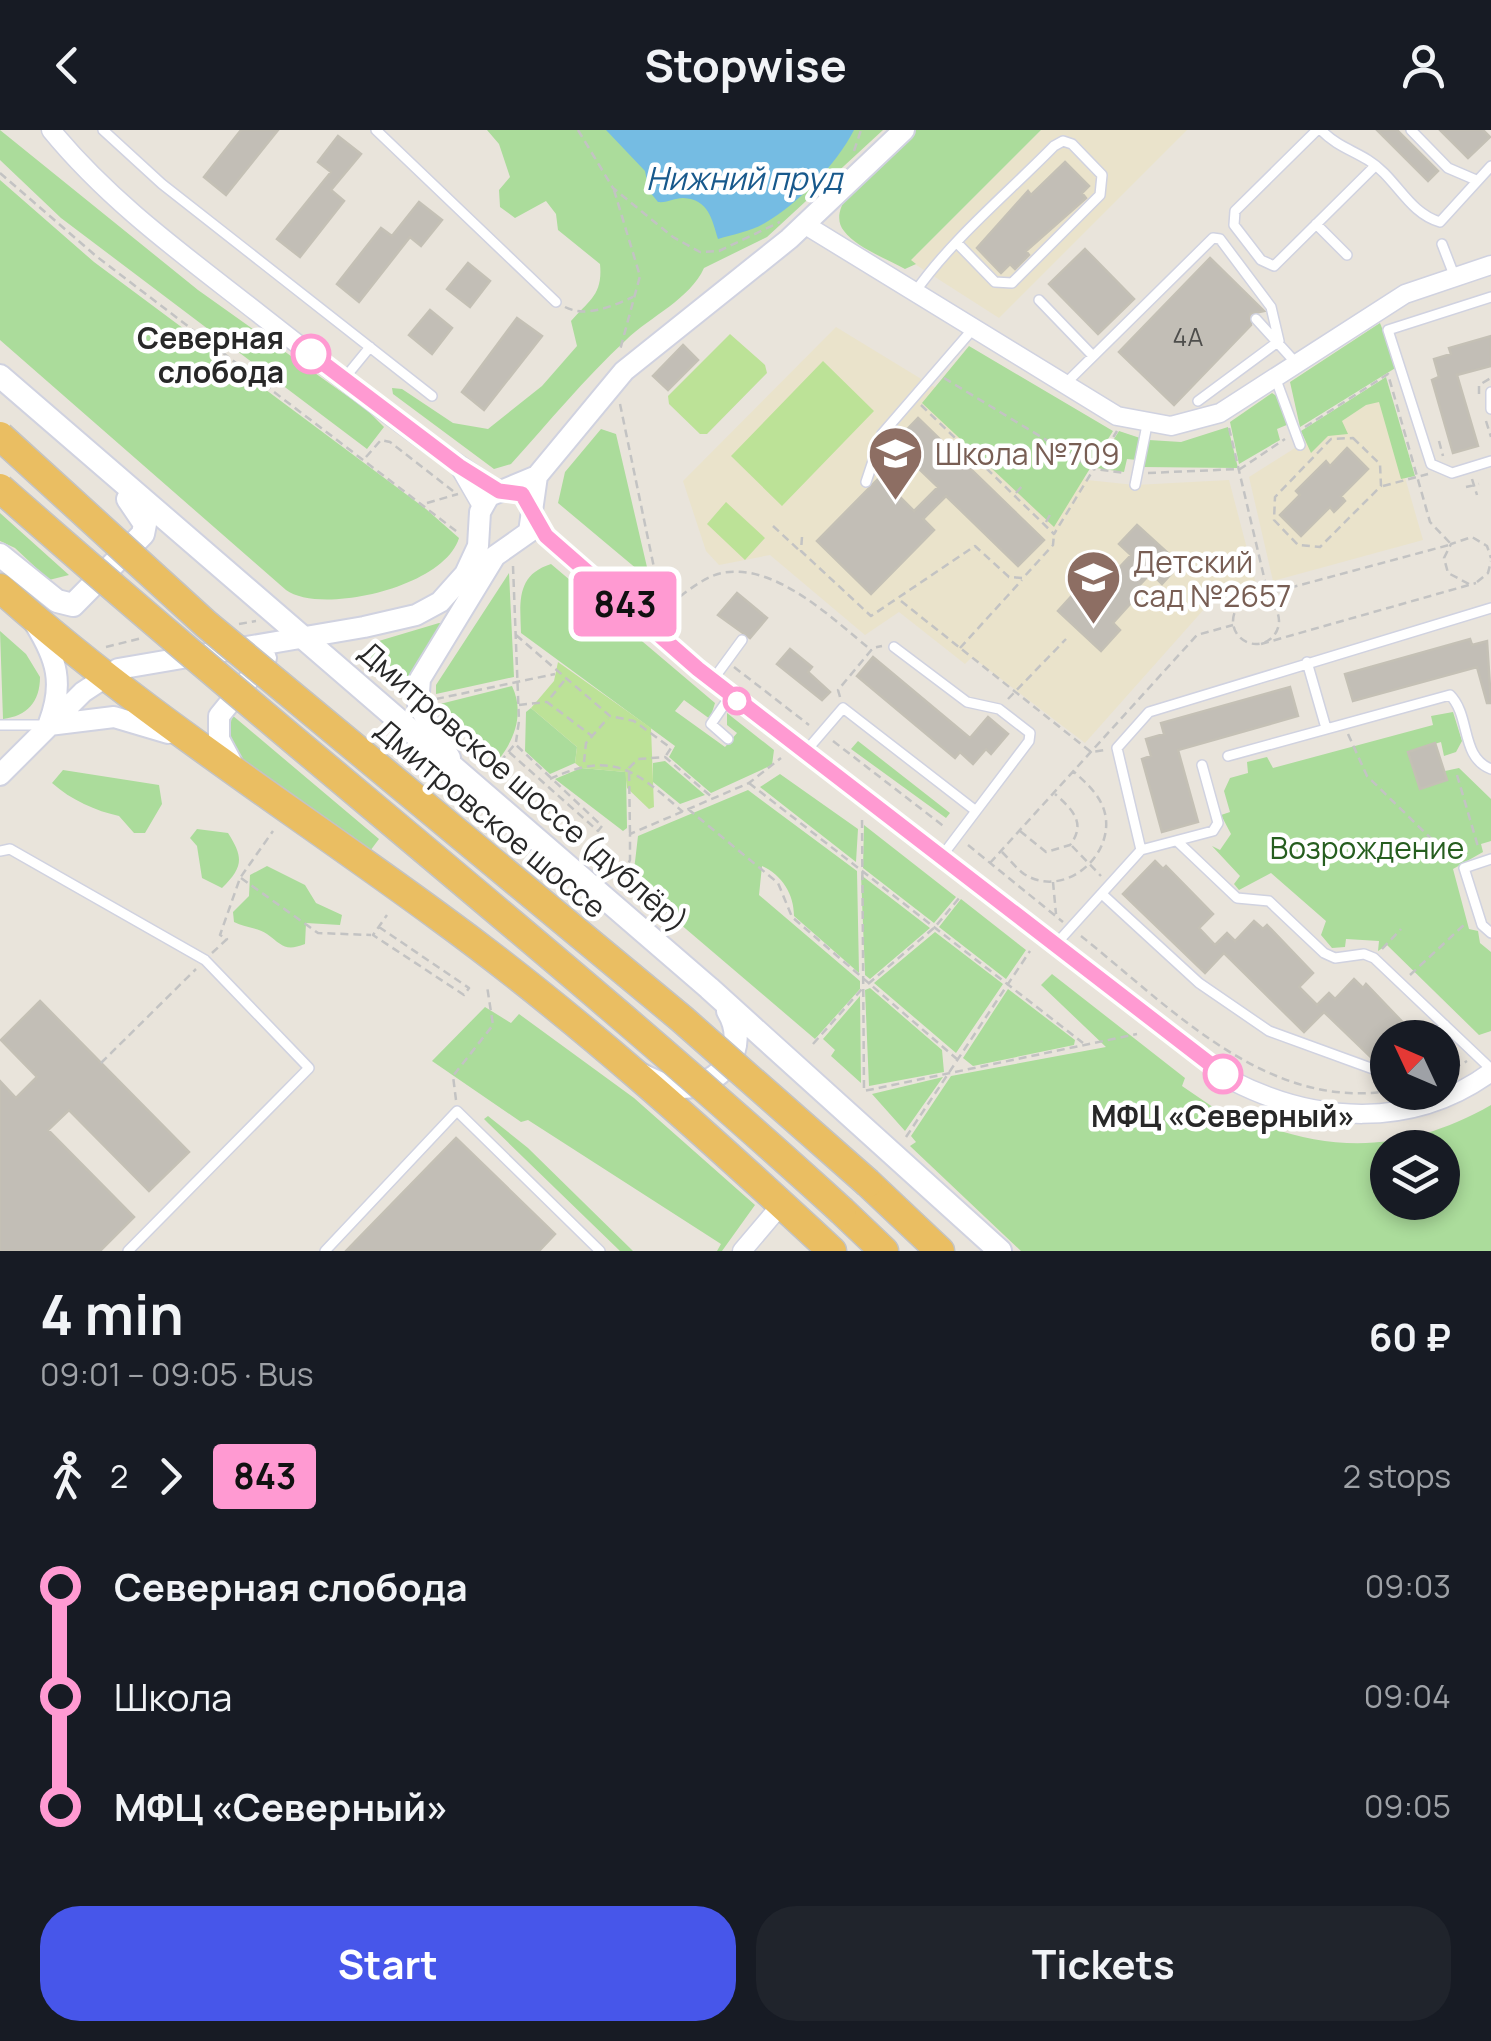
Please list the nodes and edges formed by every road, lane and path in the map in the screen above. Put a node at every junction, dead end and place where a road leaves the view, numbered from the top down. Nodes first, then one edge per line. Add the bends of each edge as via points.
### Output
1 (51, 130) edge
2 (103, 130) edge
3 (376, 130) edge
4 (578, 130) edge
5 (861, 130) edge
6 (904, 130) edge
7 (1319, 130) edge
8 (1411, 130) edge
9 (852, 156) dead end
10 (1374, 166) junction
11 (1491, 166) edge
12 (0, 172) edge
13 (1476, 180) junction
14 (614, 188) junction
15 (797, 218) junction
16 (1316, 224) junction
17 (957, 244) junction
18 (1442, 244) dead end
19 (1347, 254) dead end
20 (1491, 265) edge
21 (1454, 275) junction
22 (914, 294) junction
23 (634, 297) junction
24 (1491, 298) edge
25 (1038, 300) dead end
26 (556, 302) joint
27 (1379, 309) junction
28 (1256, 319) dead end
29 (972, 330) junction
30 (1388, 330) junction
31 (1278, 340) junction
32 (370, 347) junction
33 (618, 356) dead end
34 (1094, 356) junction
35 (1296, 364) junction
36 (1388, 374) dead end
37 (0, 376) edge
38 (1275, 377) junction
39 (343, 380) junction
40 (1064, 385) junction
41 (1189, 389) dead end
42 (1491, 392) edge
43 (432, 396) dead end
44 (618, 398) dead end
45 (914, 398) junction
46 (1491, 409) edge
47 (1202, 410) junction
48 (1227, 422) dead end
49 (1146, 425) junction
50 (1118, 430) dead end
51 (0, 436) edge
52 (1439, 441) dead end
53 (1300, 445) dead end
54 (988, 449) dead end
55 (365, 458) junction
56 (979, 460) junction
57 (1491, 461) edge
58 (1453, 464) dead end
59 (459, 466) junction
60 (102, 467) junction
61 (1468, 468) junction
62 (1438, 469) junction
63 (537, 476) junction
64 (1418, 480) junction
65 (866, 482) dead end
66 (1479, 484) dead end
67 (1135, 485) dead end
68 (1474, 485) junction
69 (1023, 486) dead end
70 (1381, 486) junction
71 (0, 488) edge
72 (1466, 488) dead end
73 (504, 490) junction
74 (456, 494) junction
75 (1015, 494) junction
76 (1477, 494) dead end
77 (426, 504) junction
78 (476, 505) junction
79 (1051, 513) dead end
80 (1045, 523) junction
81 (773, 526) dead end
82 (527, 533) junction
83 (1054, 534) junction
84 (1491, 535) edge
85 (802, 537) dead end
86 (469, 541) dead end
87 (1482, 542) junction
88 (1451, 544) junction
89 (801, 551) junction
90 (0, 555) edge
91 (1491, 559) edge
92 (1009, 578) junction
93 (1022, 578) junction
94 (1476, 583) junction
95 (1019, 585) junction
96 (0, 588) edge
97 (1264, 596) junction
98 (900, 599) junction
99 (1491, 608) edge
100 (28, 613) junction
101 (1233, 625) junction
102 (516, 635) junction
103 (1275, 636) junction
104 (305, 637) junction
105 (1284, 638) junction
106 (1066, 639) dead end
107 (742, 640) dead end
108 (281, 641) junction
109 (1261, 644) junction
110 (368, 645) dead end
111 (894, 647) joint
112 (959, 649) junction
113 (871, 650) junction
114 (1307, 662) junction
115 (733, 666) dead end
116 (557, 674) junction
117 (105, 676) junction
118 (565, 680) junction
119 (712, 680) junction
120 (518, 681) junction
121 (407, 692) dead end
122 (1014, 693) junction
123 (731, 695) junction
124 (428, 701) dead end
125 (1006, 701) dead end
126 (547, 702) junction
127 (519, 705) junction
128 (843, 708) junction
129 (610, 716) junction
130 (809, 724) dead end
131 (1343, 724) junction
132 (49, 725) junction
133 (0, 726) edge
134 (1326, 728) junction
135 (592, 736) junction
136 (828, 737) dead end
137 (728, 739) dead end
138 (515, 744) junction
139 (198, 746) junction
140 (1116, 748) junction
141 (509, 752) junction
142 (1091, 752) junction
143 (804, 753) junction
144 (1228, 756) dead end
145 (665, 757) junction
146 (782, 758) dead end
147 (500, 762) dead end
148 (584, 763) junction
149 (1202, 765) dead end
150 (630, 768) junction
151 (1491, 769) edge
152 (1073, 771) junction
153 (0, 775) edge
154 (1457, 775) dead end
155 (462, 776) junction
156 (549, 779) junction
157 (245, 780) junction
158 (749, 783) junction
159 (1054, 792) junction
160 (713, 798) junction
161 (686, 810) junction
162 (976, 811) junction
163 (862, 820) dead end
164 (1020, 830) junction
165 (272, 831) dead end
166 (630, 834) junction
167 (956, 836) junction
168 (1178, 842) junction
169 (1070, 845) junction
170 (1142, 850) junction
171 (1443, 850) junction
172 (0, 851) edge
173 (1000, 851) junction
174 (942, 856) junction
175 (1436, 858) dead end
176 (1487, 861) edge
177 (989, 864) junction
178 (1090, 864) junction
179 (1464, 868) junction
180 (860, 870) junction
181 (623, 874) dead end
182 (240, 878) junction
183 (1052, 880) junction
184 (1110, 884) junction
185 (1102, 894) junction
186 (960, 897) dead end
187 (387, 915) dead end
188 (1056, 916) junction
189 (1470, 922) dead end
190 (379, 927) junction
191 (1070, 927) junction
192 (935, 928) junction
193 (1402, 929) dead end
194 (1491, 933) edge
195 (373, 935) junction
196 (1054, 946) junction
197 (1030, 951) dead end
198 (1374, 958) junction
199 (205, 960) junction
200 (1414, 971) dead end
201 (863, 979) junction
202 (868, 984) junction
203 (1008, 984) junction
204 (488, 986) dead end
205 (708, 988) junction
206 (863, 989) junction
207 (1441, 1020) edge
208 (1138, 1034) dead end
209 (1460, 1039) edge
210 (813, 1044) dead end
211 (1086, 1045) junction
212 (958, 1060) junction
213 (101, 1062) dead end
214 (1464, 1063) dead end
215 (1460, 1065) edge
216 (1370, 1068) edge
217 (1491, 1070) edge
218 (634, 1072) junction
219 (950, 1072) junction
220 (1370, 1090) edge
221 (458, 1111) junction
222 (906, 1138) dead end
223 (781, 1205) junction
224 (592, 1248) edge
225 (128, 1251) edge
226 (325, 1251) edge
227 (742, 1251) edge
228 (832, 1251) edge
229 (884, 1251) edge
230 (940, 1251) edge
231 (1000, 1251) edge

1 - 39 street via 111,196
2 - 32 lane
3 - 26 lane
4 - 14 path
5 - 9 path
6 - 15 street
7 - 10 lane
7 - 16 lane via 1235,211 1234,224 1261,260 1274,266
8 - 13 lane via 1448,168
10 - 13 lane via 1426,218 1440,222
10 - 16 lane
11 - 13 lane
12 - 55 path via 96,256
14 - 15 path via 700,252 720,251
14 - 23 path via 640,276
15 - 22 street
15 - 63 street via 624,371
16 - 19 lane
17 - 17 lane via 1063,141 1102,175 1100,196 1012,282 995,282
17 - 22 lane
18 - 21 lane
20 - 21 street
21 - 27 street
22 - 29 street
23 - 26 path via 576,313
23 - 33 path
24 - 30 lane
25 - 34 lane
27 - 30 lane
27 - 35 street
28 - 31 lane
29 - 40 street
29 - 45 lane
30 - 62 lane via 1426,458
31 - 34 lane via 1271,306 1220,239 1212,238
31 - 35 lane
31 - 47 lane
32 - 39 lane
32 - 43 lane
34 - 40 lane
35 - 38 street
36 - 64 path
37 - 60 main road, Дмитровское шоссе (дублёр)
38 - 47 street
38 - 53 lane
39 - 59 street
40 - 49 street
41 - 47 lane
42 - 46 lane
44 - 113 path via 663,611 715,575 738,572 786,586
45 - 56 path
45 - 65 lane via 882,434
47 - 49 street via 1171,426
48 - 97 path
49 - 67 lane
50 - 83 path
51 - 230 highway, Дмитровское шоссе, bridge via 206,624 682,1019
52 - 58 path via 1443,458
54 - 56 path
55 - 74 path via 381,440 390,442
55 - 77 path
56 - 75 path
57 - 61 lane
59 - 73 street
59 - 78 street
60 - 90 main road via 146,524 83,599 57,602
60 - 104 main road, Дмитровское шоссе (дублёр)
61 - 62 lane
61 - 68 path
62 - 64 path
63 - 73 street
63 - 82 street
64 - 70 path
64 - 88 path via 1430,522
66 - 68 path
68 - 72 path
68 - 76 path
69 - 75 path
70 - 70 path via 1320,547 1298,545 1274,520 1275,497 1331,439 1354,438 1380,464
71 - 229 highway, bridge via 230,691 657,1048
73 - 78 street
73 - 82 street via 522,494
74 - 77 path
74 - 78 path
75 - 80 path
77 - 86 path
78 - 82 street via 489,537
78 - 104 street via 478,546 464,574 430,610
79 - 80 path
80 - 83 path
81 - 89 path
82 - 102 path
82 - 119 street
82 - 155 street via 495,556 420,679 416,694 425,720
83 - 93 path via 1054,545
84 - 87 path
85 - 89 path
87 - 88 path via 1464,537
87 - 91 path
88 - 94 path via 1444,558 1448,573 1460,583
88 - 97 path
89 - 98 path via 871,616
91 - 94 path
92 - 93 path
92 - 95 path
92 - 98 path via 975,546
93 - 95 path
94 - 105 path
95 - 112 path
96 - 100 highway
97 - 101 path via 1236,609
97 - 103 path via 1278,613
98 - 112 path
99 - 114 lane
100 - 117 highway
100 - 132 street via 56,660 60,682
101 - 109 path via 1245,642
101 - 142 path via 1197,635
102 - 116 path via 556,665
102 - 120 path
103 - 105 path
103 - 109 path
104 - 108 street
104 - 155 main road, Дмитровское шоссе (дублёр)
105 - 109 path
106 - 122 path
107 - 119 lane
108 - 117 street via 138,664
108 - 157 street via 219,716 226,757
110 - 121 path via 370,662
111 - 113 path
111 - 162 lane via 966,702 999,709 1030,733
112 - 122 path
113 - 128 path via 838,690
114 - 134 lane
114 - 140 lane via 1158,706
115 - 130 path
116 - 118 path
116 - 120 path
117 - 132 street
117 - 139 highway
118 - 126 path
118 - 129 path
119 - 123 street
120 - 124 path
120 - 127 path
122 - 125 path
122 - 142 path
123 - 137 lane via 711,724
123 - 143 street
126 - 127 path
126 - 135 path
127 - 138 path
128 - 143 lane
128 - 162 lane
129 - 135 path
129 - 145 path via 634,720 671,748
131 - 134 lane
131 - 151 lane via 1450,695 1474,758
131 - 171 path via 1367,776
132 - 133 lane
132 - 139 street via 114,717
132 - 153 street
134 - 144 lane
135 - 148 path
136 - 167 path
138 - 141 path
138 - 156 path
139 - 157 highway
140 - 142 path
140 - 170 lane
141 - 147 path
141 - 156 path via 598,831 602,826
142 - 152 path
143 - 174 street
145 - 150 path via 638,760
145 - 160 path
146 - 158 path
148 - 150 path
148 - 156 path
149 - 168 lane via 1218,823 1205,836
150 - 161 path
150 - 166 path
152 - 159 path
152 - 178 path via 1096,792 1106,816 1104,844
154 - 176 path
155 - 205 main road, Дмитровское шоссе (дублёр)
157 - 218 highway via 458,930
158 - 160 path
158 - 180 path
159 - 164 path
159 - 169 path via 1078,819
160 - 161 path
161 - 166 path
161 - 201 path via 778,884 792,917
162 - 167 lane
163 - 180 path
164 - 169 path via 1046,852
164 - 173 path
165 - 182 path
166 - 181 path
167 - 174 lane
167 - 177 path
168 - 170 lane
168 - 198 lane via 1236,898 1270,901 1324,953
169 - 178 path
170 - 184 lane
171 - 175 path
171 - 179 path
172 - 199 lane via 10,849
173 - 177 path
173 - 183 path via 1024,873
174 - 196 street
176 - 179 lane
177 - 188 path
178 - 183 path
178 - 184 path
179 - 194 lane via 1482,926
180 - 192 path
180 - 201 path
182 - 195 path via 318,933
182 - 199 path via 220,935 227,939
183 - 188 path
184 - 185 lane
185 - 191 lane
185 - 216 lane via 1199,984 1269,1031
186 - 192 path
187 - 190 path
188 - 191 path
189 - 200 path
190 - 195 path
190 - 195 path via 469,988 464,994
191 - 196 lane
191 - 220 path via 1238,1058 1314,1088
192 - 202 path
192 - 203 path
193 - 198 path
196 - 217 street via 1218,1071 1280,1104 1326,1114 1396,1112 1451,1096
197 - 203 path
198 - 207 lane
199 - 213 path
199 - 225 lane via 309,1068
201 - 202 path
201 - 206 path
202 - 206 path
202 - 212 path
203 - 211 path
203 - 212 path
204 - 221 path via 493,1025 453,1076
205 - 218 main road via 738,1029 726,1068 706,1082 680,1087
205 - 231 main road, Дмитровское шоссе (дублёр)
206 - 210 path
206 - 219 path via 864,1091
208 - 211 path
209 - 217 lane
211 - 219 path
212 - 219 path
214 - 215 path
218 - 223 highway
219 - 222 path
221 - 224 lane
221 - 226 lane
223 - 227 street
223 - 228 highway

